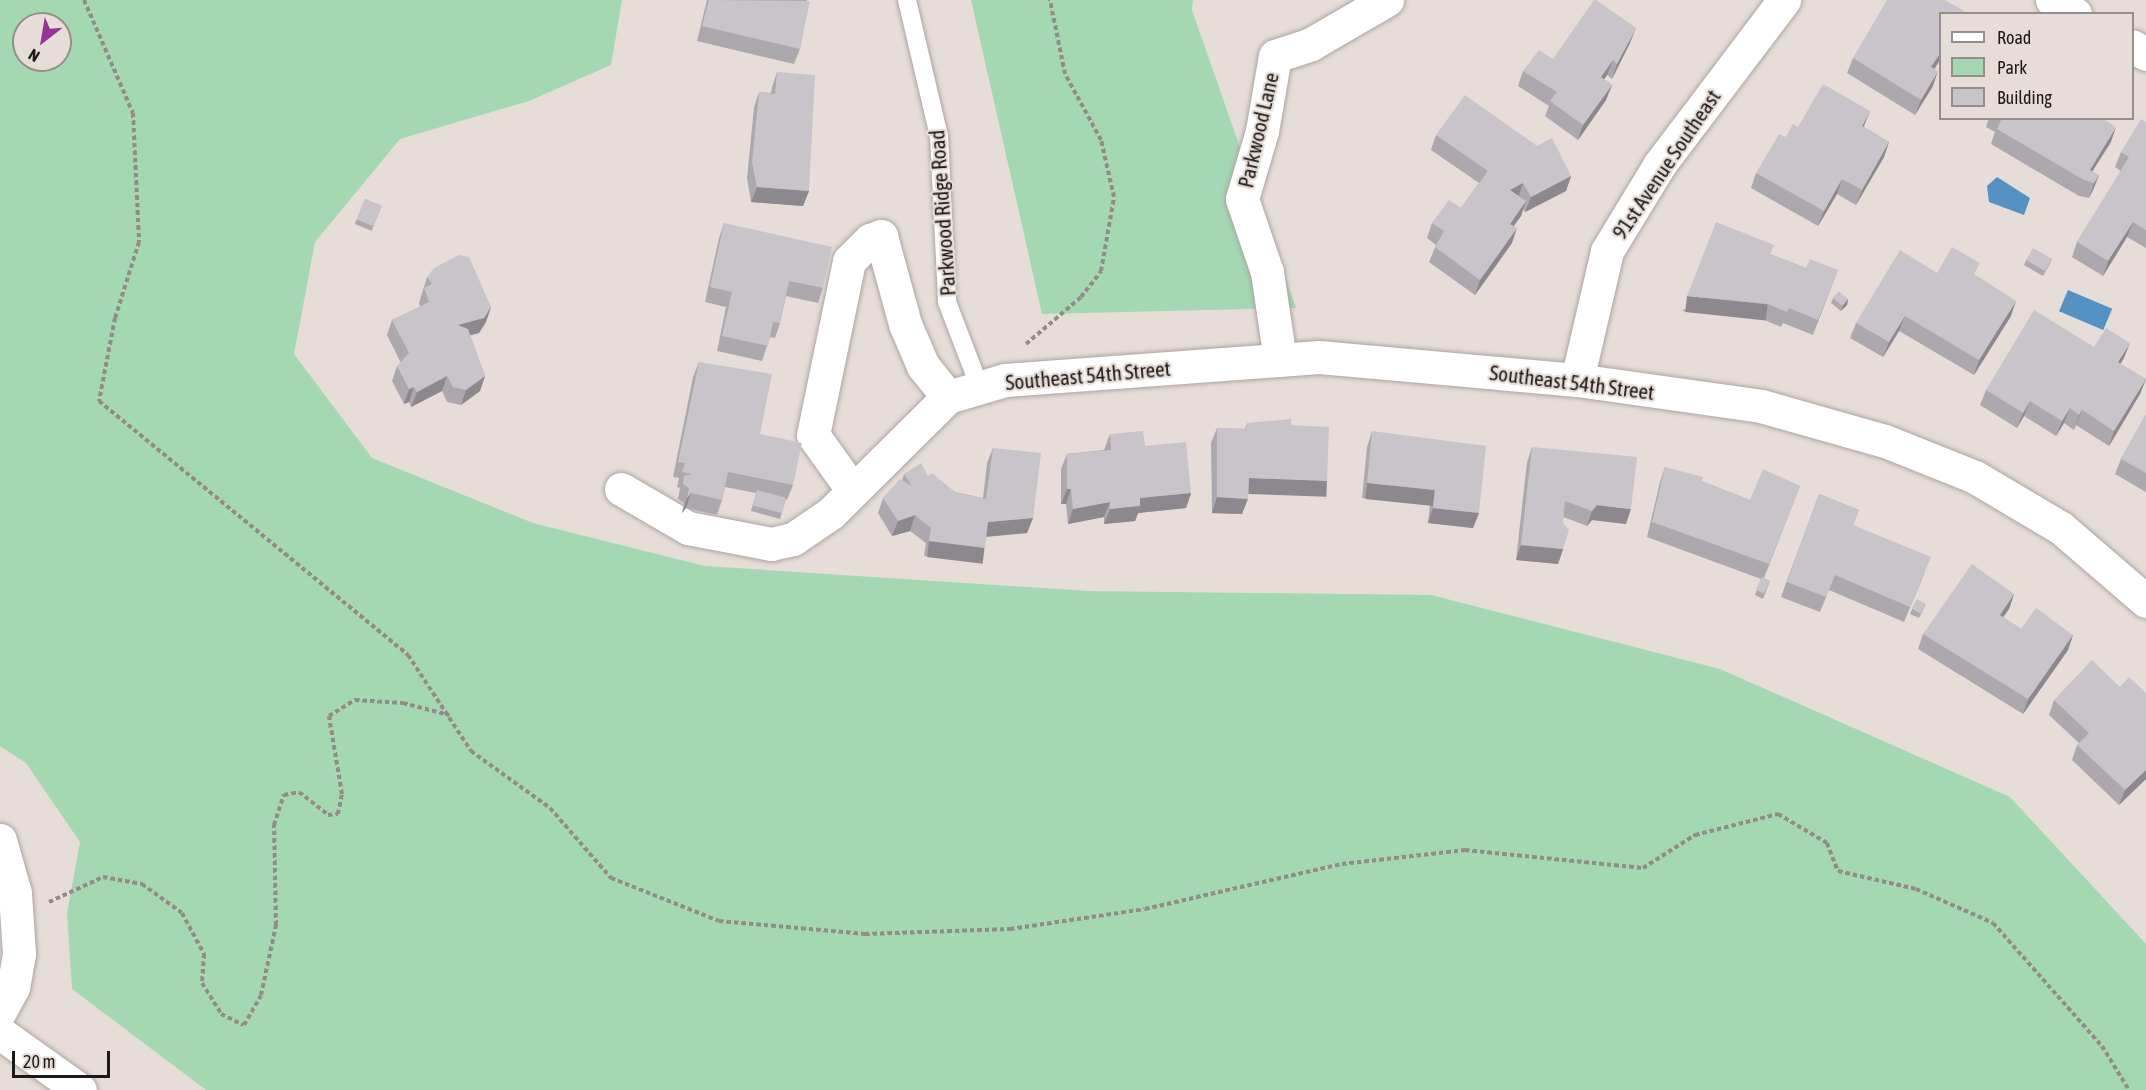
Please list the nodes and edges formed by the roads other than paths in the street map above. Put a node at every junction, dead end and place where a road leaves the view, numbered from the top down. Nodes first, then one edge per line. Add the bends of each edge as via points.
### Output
1 (908, 0) edge
2 (1387, 0) edge
3 (1784, 0) edge
4 (2052, 0) edge
5 (2072, 12) edge
6 (1280, 360) junction
7 (1577, 380) junction
8 (992, 384) junction
9 (948, 397) junction
10 (851, 488) junction
11 (621, 489) dead end
12 (2146, 601) edge
13 (0, 840) edge
14 (0, 1011) edge
15 (0, 1033) edge
16 (80, 1090) edge

1 - 8 lane, Parkwood Ridge Road via 939,136 946,302
2 - 6 street, Parkwood Lane via 1311,44 1275,56 1262,131 1242,199 1266,272
3 - 7 street, 91st Avenue Southeast via 1660,164 1607,251
4 - 5 street
6 - 7 street, Southeast 54th Street via 1319,357
6 - 8 street, Southeast 54th Street
7 - 12 street, Southeast 54th Street via 1761,406 1886,441 1975,477 2061,528
8 - 9 street, Southeast 54th Street
9 - 10 street, Southeast 54th Street
9 - 10 street via 923,366 905,324 881,236 870,240 849,261 813,435
10 - 11 street, Southeast 54th Street via 812,527 771,544 688,528
13 - 14 street via 18,916 13,987
15 - 16 street

